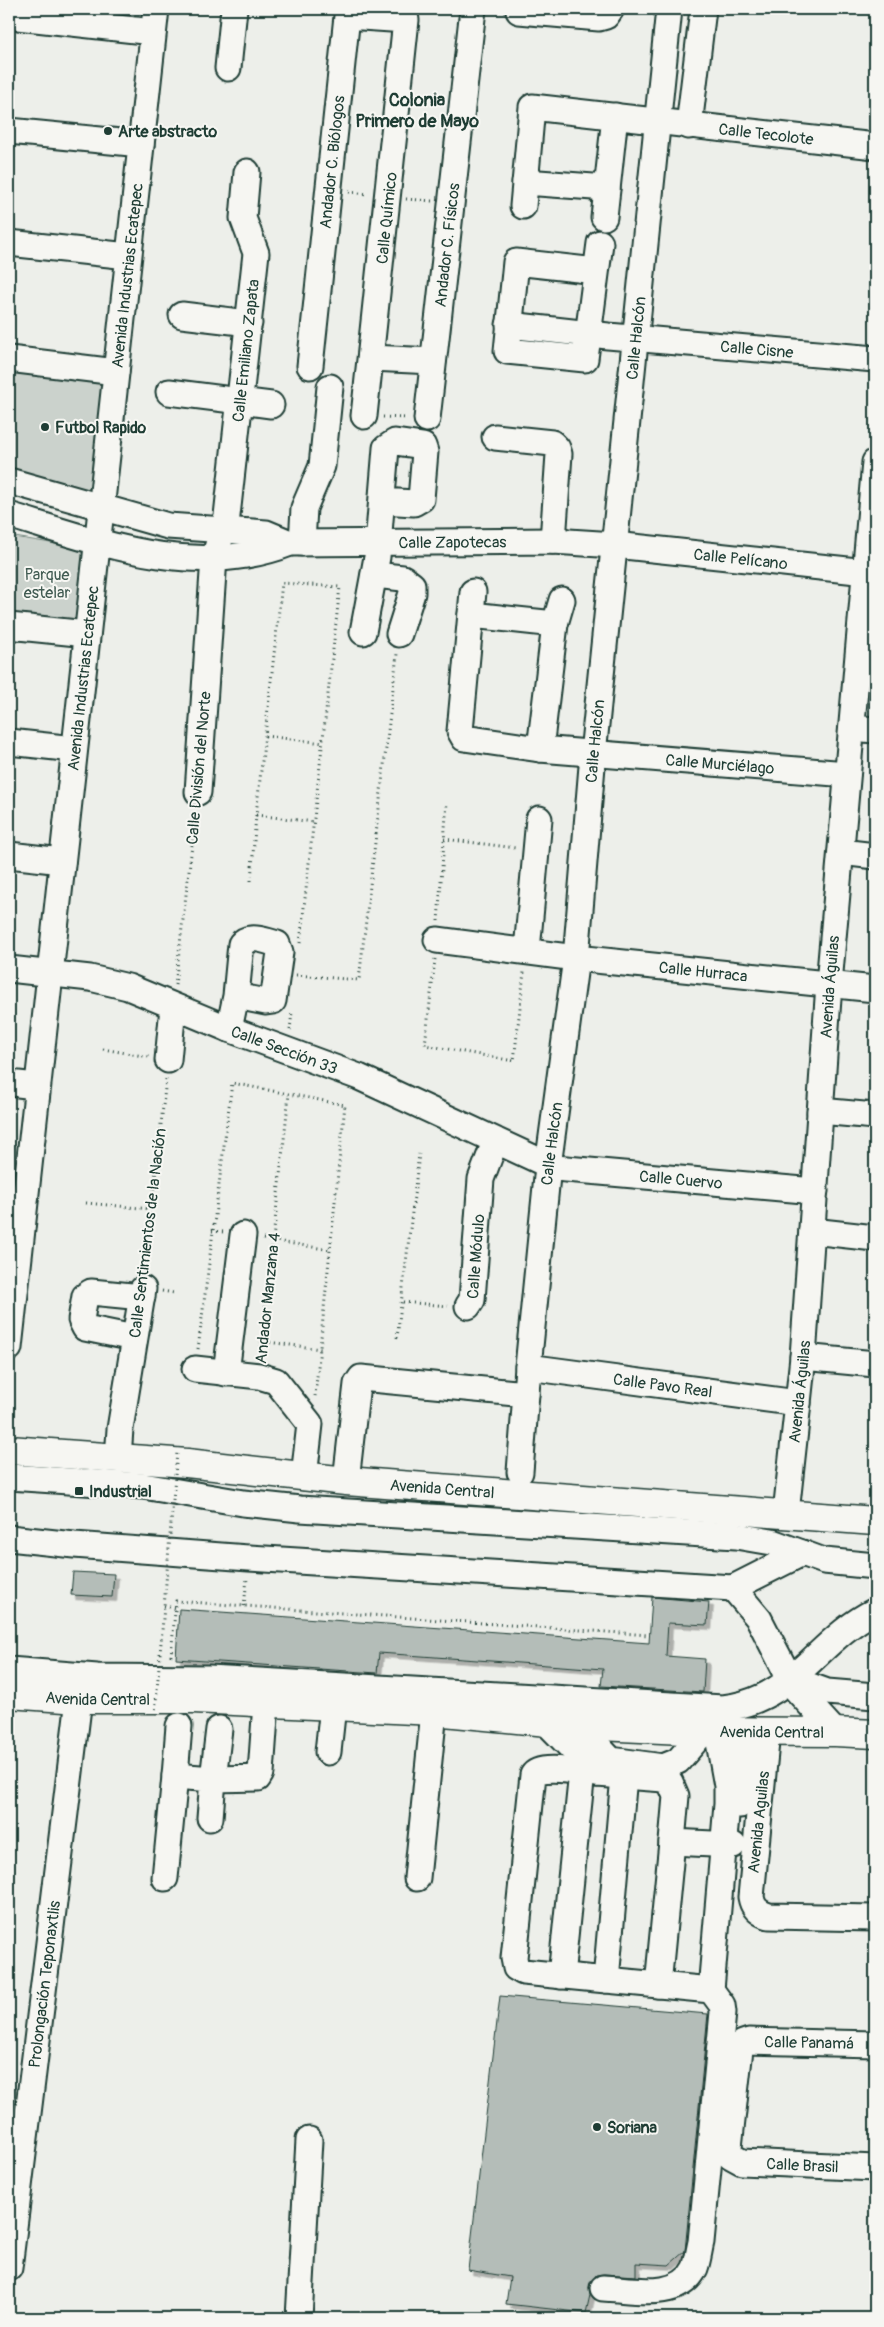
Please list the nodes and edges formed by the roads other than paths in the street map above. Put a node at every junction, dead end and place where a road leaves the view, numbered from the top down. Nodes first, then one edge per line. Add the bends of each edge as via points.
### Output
1 (234, 9) edge
2 (473, 9) edge
3 (611, 9) edge
4 (669, 9) edge
5 (703, 9) edge
6 (519, 11) dead end
7 (551, 11) edge
8 (9, 16) edge
9 (155, 20) edge
10 (406, 20) joint
11 (228, 68) dead end
12 (615, 116) junction
13 (656, 122) junction
14 (689, 126) junction
15 (9, 131) edge
16 (141, 144) junction
17 (875, 146) edge
18 (247, 172) dead end
19 (607, 188) junction
20 (604, 217) dead end
21 (9, 243) edge
22 (600, 243) dead end
23 (128, 256) junction
24 (596, 271) junction
25 (182, 316) dead end
26 (249, 324) junction
27 (588, 333) junction
28 (637, 337) junction
29 (371, 358) junction
30 (9, 359) edge
31 (875, 359) edge
32 (433, 361) junction
33 (310, 366) dead end
34 (116, 372) junction
35 (330, 387) dead end
36 (169, 392) dead end
37 (240, 402) junction
38 (271, 405) dead end
39 (364, 416) road end
40 (428, 419) road end
41 (495, 437) dead end
42 (875, 462) edge
43 (9, 481) edge
44 (382, 501) dead end
45 (102, 508) junction
46 (9, 515) edge
47 (222, 531) junction
48 (379, 541) junction
49 (553, 541) junction
50 (98, 542) junction
51 (296, 543) junction
52 (615, 545) junction
53 (214, 558) junction
54 (374, 575) junction
55 (871, 576) edge
56 (562, 600) dead end
57 (555, 624) junction
58 (9, 626) edge
59 (363, 632) dead end
60 (87, 634) junction
61 (399, 634) road end
62 (863, 729) edge
63 (9, 742) edge
64 (74, 749) junction
65 (540, 749) junction
66 (593, 754) junction
67 (847, 774) junction
68 (198, 792) road end
69 (539, 819) dead end
70 (841, 852) junction
71 (9, 855) edge
72 (875, 856) edge
73 (62, 861) junction
74 (437, 940) dead end
75 (527, 950) junction
76 (576, 958) junction
77 (9, 969) edge
78 (50, 974) junction
79 (829, 984) junction
80 (875, 989) edge
81 (236, 996) dead end
82 (173, 1007) junction
83 (228, 1029) junction
84 (168, 1060) road end
85 (9, 1083) edge
86 (36, 1086) junction
87 (820, 1111) junction
88 (875, 1116) edge
89 (495, 1142) junction
90 (548, 1166) junction
91 (815, 1190) junction
92 (17, 1196) edge
93 (812, 1231) junction
94 (243, 1235) road end
95 (875, 1238) edge
96 (468, 1306) road end
97 (11, 1314) edge
98 (134, 1338) junction
99 (9, 1348) edge
100 (803, 1357) junction
101 (875, 1364) edge
102 (528, 1368) junction
103 (196, 1369) road end
104 (226, 1373) junction
105 (526, 1394) junction
106 (798, 1403) junction
107 (9, 1450) edge
108 (118, 1458) junction
109 (520, 1472) dead end
110 (298, 1476) junction
111 (9, 1477) edge
112 (346, 1481) junction
113 (370, 1513) junction
114 (786, 1513) junction
115 (875, 1521) edge
116 (9, 1538) edge
117 (802, 1552) junction
118 (875, 1566) edge
119 (733, 1588) junction
120 (875, 1611) edge
121 (9, 1670) edge
122 (791, 1679) junction
123 (9, 1694) edge
124 (875, 1696) edge
125 (79, 1699) junction
126 (266, 1703) junction
127 (333, 1706) junction
128 (434, 1711) junction
129 (546, 1722) junction
130 (875, 1723) edge
131 (578, 1725) junction
132 (178, 1726) dead end
133 (219, 1729) dead end
134 (710, 1731) junction
135 (756, 1732) junction
136 (835, 1732) junction
137 (875, 1734) edge
138 (328, 1752) dead end
139 (589, 1773) junction
140 (175, 1776) junction
141 (624, 1776) junction
142 (213, 1779) junction
143 (210, 1818) dead end
144 (672, 1842) junction
145 (728, 1845) junction
146 (165, 1878) dead end
147 (416, 1878) dead end
148 (719, 1910) junction
149 (757, 1911) junction
150 (875, 1918) edge
151 (561, 1976) junction
152 (606, 1980) junction
153 (658, 1985) junction
154 (711, 1990) junction
155 (875, 2044) edge
156 (309, 2140) dead end
157 (731, 2156) joint
158 (875, 2168) edge
159 (9, 2268) edge
160 (603, 2288) dead end
161 (299, 2318) edge

1 - 11 street
2 - 32 street, Andador C. Físicos
3 - 7 street via 606,16 599,18
4 - 13 street, Calle Halcón
5 - 14 street
6 - 7 street
8 - 9 street
9 - 16 street, Avenida Industrias Ecatepec
10 - 29 street, Calle Químico
10 - 33 street, Andador C. Biólogos via 346,16
12 - 13 street, Calle Tecolote
12 - 19 street
12 - 19 street, Calle Tecolote via 532,107 524,194
13 - 14 street, Calle Tecolote
13 - 28 street, Calle Halcón
14 - 17 street, Calle Tecolote
15 - 16 street
16 - 23 street, Avenida Industrias Ecatepec
18 - 26 street, Calle Emiliano Zapata via 243,218 256,253
19 - 20 street
21 - 23 street
22 - 24 street
23 - 34 street, Avenida Industrias Ecatepec
24 - 27 street
24 - 27 street via 516,262 507,351 585,359
25 - 26 street
26 - 37 street, Calle Emiliano Zapata
27 - 28 street, Calle Cisne
28 - 31 street, Calle Cisne
28 - 52 street, Calle Halcón
29 - 32 street
29 - 39 street, Calle Químico
30 - 34 street
32 - 40 street, Andador C. Físicos
34 - 45 street, Avenida Industrias Ecatepec
35 - 51 street via 322,466 304,508
36 - 37 street
37 - 38 street
37 - 47 street, Calle Emiliano Zapata via 227,516
41 - 49 street via 552,443 557,448
42 - 55 street, Avenida Águilas
43 - 45 street, Calle Zapotecas
44 - 48 street
45 - 47 street, Calle Zapotecas via 168,526
45 - 50 street, Avenida Industrias Ecatepec
46 - 50 street, Calle Zapotecas
47 - 51 street, Calle Zapotecas via 266,534
47 - 53 street, Calle División del Norte
48 - 49 street, Calle Zapotecas
48 - 51 street, Calle Zapotecas
48 - 54 street
49 - 52 street, Calle Zapotecas
50 - 53 street, Calle Zapotecas via 160,556
50 - 60 street, Avenida Industrias Ecatepec
51 - 53 street, Calle Zapotecas via 266,552
52 - 55 street, Calle Pelícano via 857,571
52 - 66 street, Calle Halcón
53 - 68 street, Calle División del Norte
54 - 59 street
54 - 61 street via 404,578 412,585
55 - 62 street, Avenida Águilas
56 - 57 street
57 - 65 street
57 - 65 street, Calle Murciélago via 472,603 460,735 467,740
58 - 60 street
60 - 64 street, Avenida Industrias Ecatepec
62 - 67 street, Avenida Águilas
63 - 64 street
64 - 73 street, Avenida Industrias Ecatepec
65 - 66 street, Calle Murciélago
66 - 67 street, Calle Murciélago
66 - 76 street, Calle Halcón
67 - 70 street, Avenida Águilas
69 - 75 street
70 - 72 street
70 - 79 street, Avenida Águilas
71 - 73 street
73 - 78 street, Avenida Industrias Ecatepec
74 - 75 street, Calle Hurraca
75 - 76 street, Calle Hurraca
76 - 79 street, Calle Hurraca
76 - 90 street, Calle Halcón
77 - 78 street, Calle Sección 33
78 - 82 street, Calle Sección 33 via 114,983
78 - 86 street, Avenida Industrias Ecatepec
79 - 80 street, Calle Hurraca
79 - 87 street, Avenida Águilas
81 - 83 street
82 - 83 street, Calle Sección 33
82 - 84 street
83 - 89 street, Calle Sección 33 via 358,1077
85 - 86 street
86 - 92 street, Avenida Industrias Ecatepec
87 - 88 street
87 - 91 street, Avenida Águilas
89 - 90 street, Calle Sección 33
89 - 96 street, Calle Módulo via 481,1179 472,1300
90 - 91 street, Calle Cuervo
90 - 102 street, Calle Halcón
91 - 93 street, Avenida Águilas
92 - 97 street, Avenida Industrias Ecatepec
93 - 95 street
93 - 100 street, Avenida Águilas
94 - 104 street
97 - 99 street, Avenida Industrias Ecatepec
98 - 98 street, Calle Sentimientos de la Nación via 142,1293 91,1292 85,1296 81,1320 84,1328
98 - 108 street, Calle Sentimientos de la Nación
100 - 101 street
100 - 106 street, Avenida Águilas
102 - 105 street, Calle Halcón
102 - 106 street, Calle Pavo Real
103 - 104 street
104 - 110 street, Andador Manzana 4 via 276,1380 310,1424
105 - 109 street, Calle Halcón
105 - 112 street via 361,1378 357,1384
106 - 114 street, Avenida Águilas
107 - 108 highway, Avenida Central
108 - 110 highway, Avenida Central
110 - 112 highway, Avenida Central
110 - 113 street
111 - 113 street via 144,1486 243,1503
112 - 114 highway, Avenida Central
113 - 117 street via 736,1536 772,1542
114 - 115 highway, Avenida Central
116 - 119 street via 249,1558
117 - 118 street via 824,1561
117 - 119 street
119 - 122 street via 759,1619
120 - 122 street via 855,1623
121 - 122 street via 97,1677 209,1678 723,1708 754,1702 775,1692
122 - 124 street via 827,1692
122 - 136 street via 801,1696
123 - 125 highway, Avenida Central
125 - 126 highway, Avenida Central via 194,1698
125 - 159 street, Prolongación Teponaxtlis
126 - 127 highway, Avenida Central
126 - 142 street via 260,1776 251,1780
127 - 128 highway, Avenida Central
127 - 138 street
128 - 129 highway, Avenida Central
128 - 147 street
129 - 131 highway, Avenida Central
129 - 139 street
130 - 136 highway
131 - 134 highway, Avenida Central
131 - 134 street via 611,1760 663,1767 678,1761
132 - 140 street
133 - 142 street
134 - 135 highway, Avenida Central
134 - 145 street via 726,1786
135 - 136 highway, Avenida Central
135 - 145 street via 737,1830
135 - 149 street, Avenida Aguilas via 751,1897
136 - 137 highway, Avenida Central
139 - 141 street
139 - 151 street
139 - 151 street via 544,1769 535,1772 532,1780 515,1964 524,1972
140 - 142 street
140 - 146 street
141 - 144 street via 664,1779 673,1785 676,1796
141 - 152 street
142 - 143 street
144 - 145 street
144 - 153 street
145 - 148 street via 722,1870
148 - 149 street via 738,1916
148 - 154 street
149 - 150 street via 768,1916
151 - 152 street
152 - 153 street
153 - 154 street
154 - 160 street via 723,2012 701,2242 695,2268 681,2285 668,2290
155 - 157 street, Calle Panamá via 743,2043 729,2147
156 - 161 street
157 - 158 street, Calle Brasil via 742,2162

